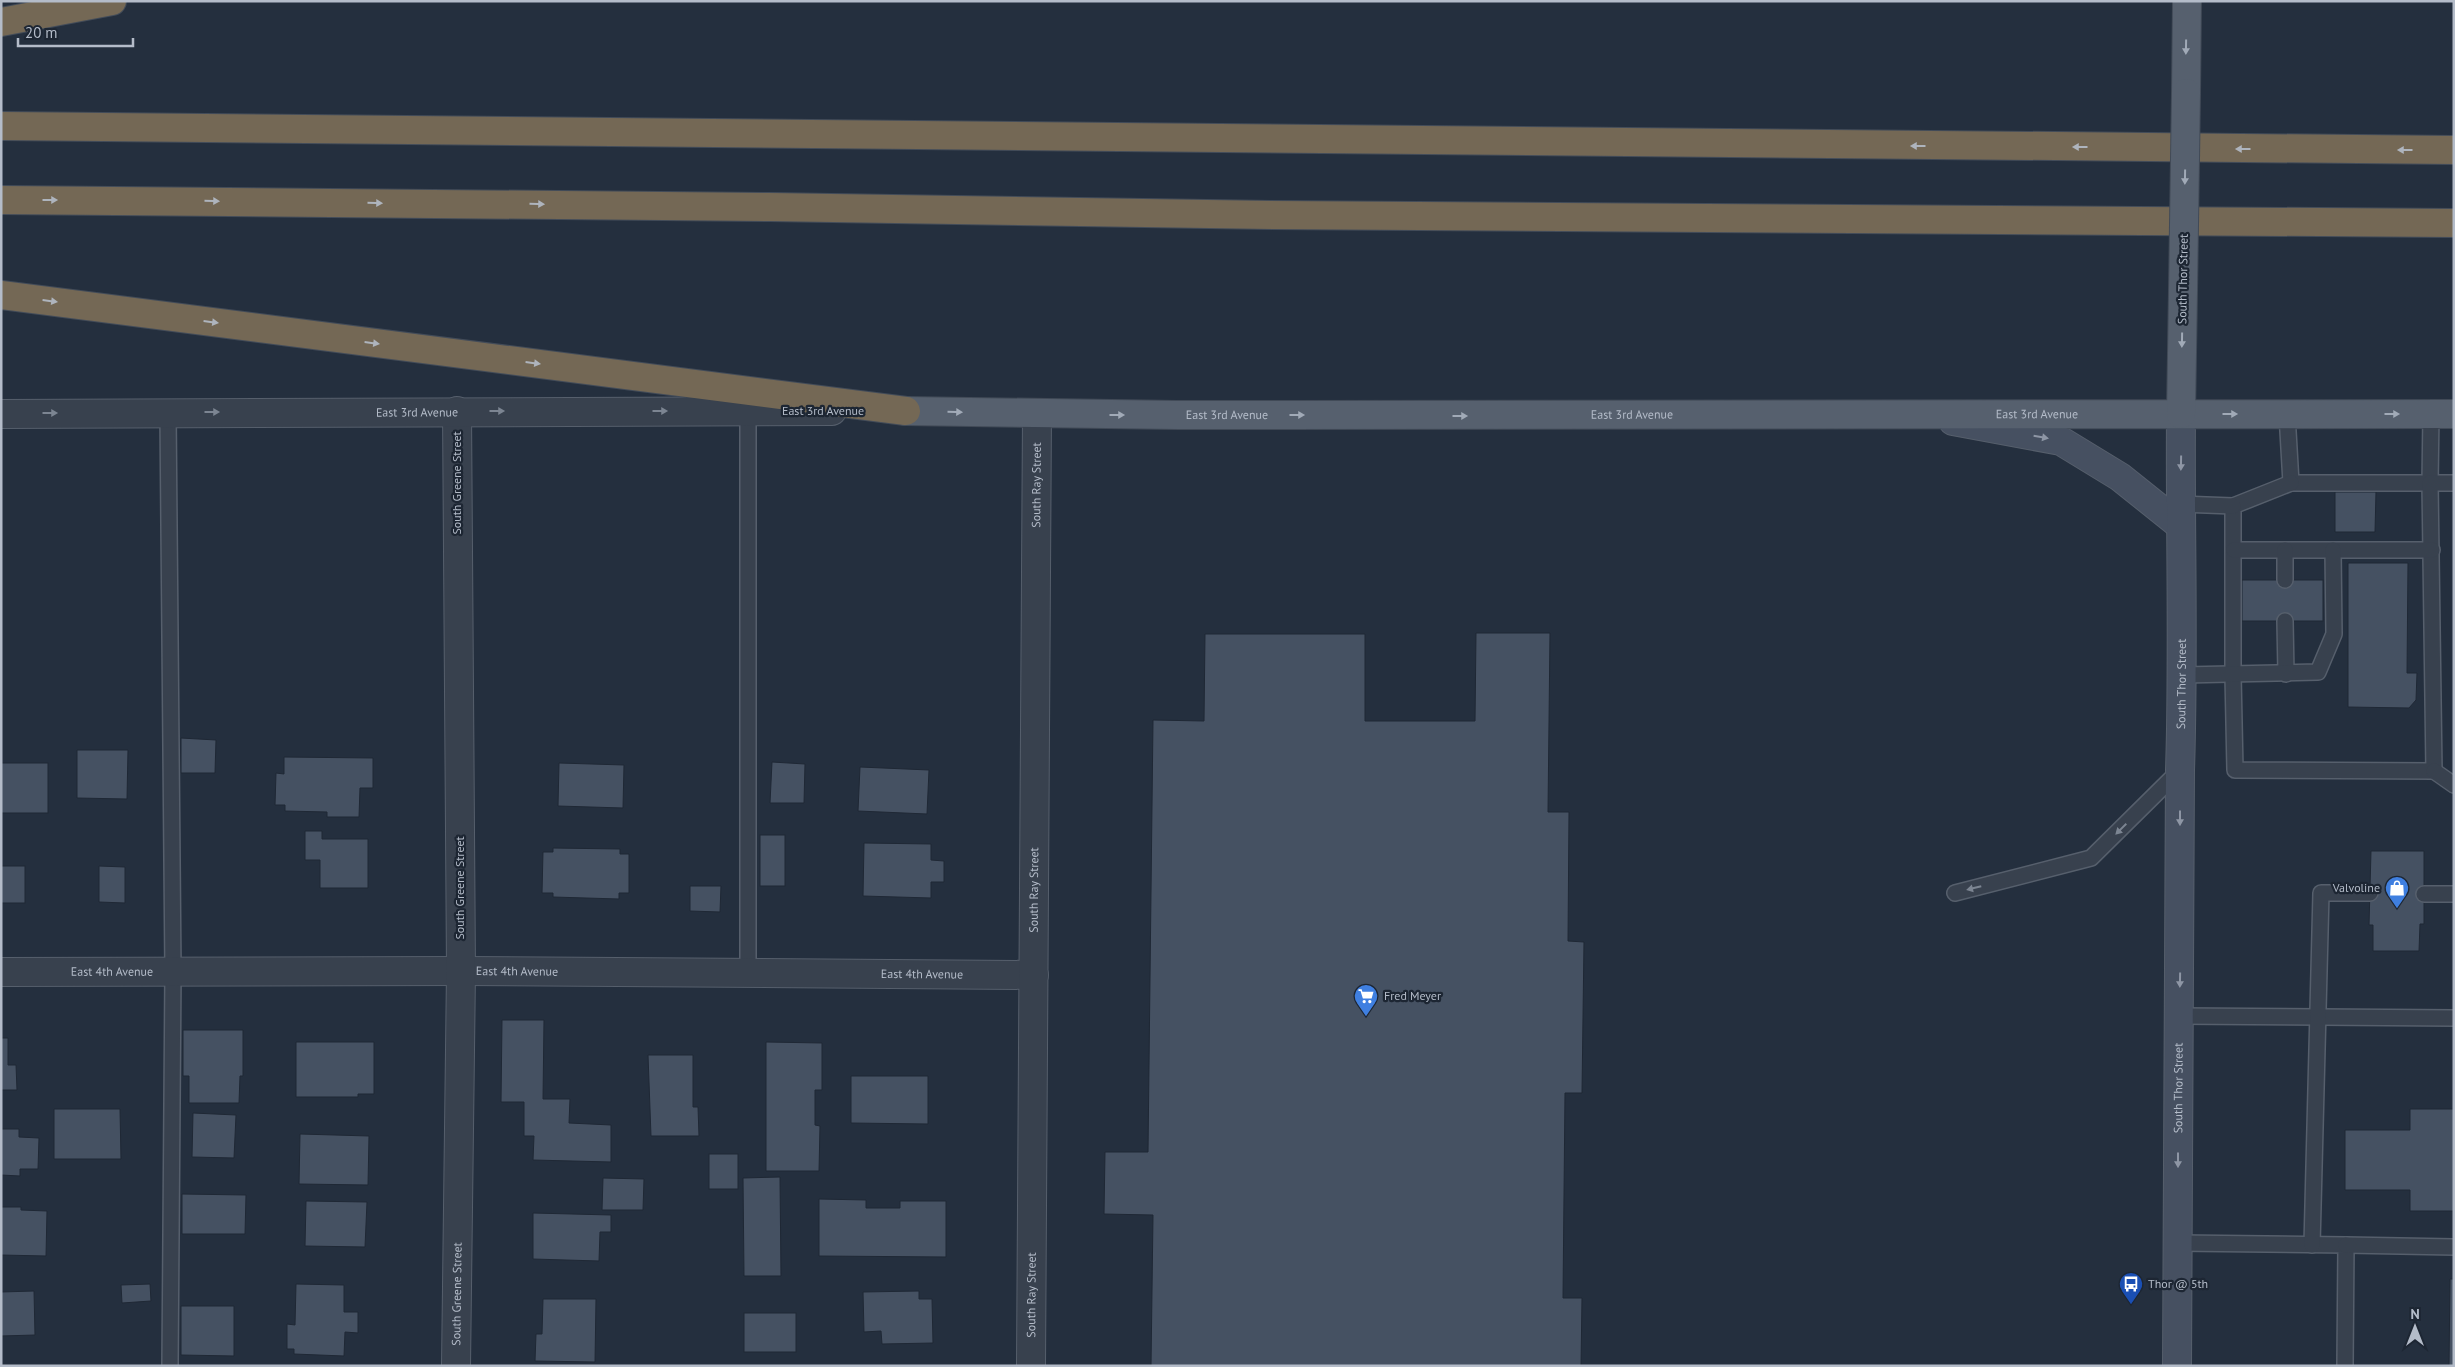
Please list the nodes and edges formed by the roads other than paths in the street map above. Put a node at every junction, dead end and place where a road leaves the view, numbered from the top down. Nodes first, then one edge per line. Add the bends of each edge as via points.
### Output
1 (112, 1) edge
2 (2187, 1) edge
3 (1, 22) edge
4 (1, 126) edge
5 (2454, 150) edge
6 (1, 200) edge
7 (2454, 223) edge
8 (1, 295) edge
9 (457, 411) junction
10 (748, 411) junction
11 (906, 411) junction
12 (168, 412) junction
13 (1, 414) edge
14 (1037, 414) junction
15 (2181, 414) junction
16 (2287, 414) junction
17 (2442, 414) edge
18 (1924, 416) junction
19 (2291, 483) junction
20 (2430, 483) junction
21 (2454, 483) edge
22 (2233, 506) junction
23 (2180, 515) junction
24 (2234, 550) junction
25 (2285, 550) junction
26 (2333, 550) junction
27 (2432, 550) junction
28 (2286, 580) dead end
29 (2286, 621) dead end
30 (2286, 674) junction
31 (2183, 675) junction
32 (2233, 675) junction
33 (2180, 770) junction
34 (2434, 771) junction
35 (2454, 785) edge
36 (1955, 893) dead end
37 (2370, 893) dead end
38 (2424, 894) dead end
39 (2454, 894) edge
40 (461, 971) junction
41 (1, 972) edge
42 (173, 972) junction
43 (748, 973) junction
44 (1034, 975) junction
45 (2180, 1016) junction
46 (2317, 1017) junction
47 (2454, 1018) edge
48 (2178, 1243) junction
49 (2312, 1245) junction
50 (2346, 1245) junction
51 (2454, 1247) edge
52 (170, 1366) edge
53 (456, 1366) edge
54 (1031, 1366) edge
55 (2177, 1366) edge
56 (2345, 1366) edge

1 - 3 highway
2 -> 15 main road, South Thor Street, bridge
5 -> 4 highway
6 -> 7 highway via 750,206 1282,215
8 -> 11 highway
9 -> 10 street, East 3rd Avenue
12 -> 9 street, East 3rd Avenue
9 - 40 street, South Greene Street
10 - 11 street, East 3rd Avenue
10 - 43 lane
11 -> 14 main road, East 3rd Avenue
13 -> 12 street, East 3rd Avenue
12 - 42 lane
14 -> 18 main road, East 3rd Avenue
14 - 44 street, South Ray Street
15 -> 16 main road, East 3rd Avenue
15 - 18 main road, East 3rd Avenue
15 -> 23 main road, South Thor Street
16 -> 17 main road, East 3rd Avenue
16 - 19 lane
17 - 20 lane
18 -> 23 main road via 2062,441
19 - 20 lane
19 - 22 lane
20 - 21 lane
20 - 27 lane
22 - 23 lane
22 - 24 lane
23 - 31 main road, South Thor Street
24 - 25 lane
24 - 32 lane
25 - 26 lane
25 - 28 lane
26 - 27 lane
26 - 30 lane via 2334,634 2318,672
27 - 34 lane
29 - 30 lane
30 - 32 lane
31 - 32 lane
31 - 33 main road, South Thor Street
32 - 34 lane via 2236,770
33 -> 36 lane via 2091,858
33 -> 45 main road, South Thor Street
34 - 35 lane
37 - 46 lane via 2321,893
38 - 39 lane
40 - 42 street, East 4th Avenue
40 - 43 street, East 4th Avenue
40 - 53 street, South Greene Street
41 - 42 street, East 4th Avenue
42 - 52 lane
43 - 44 street, East 4th Avenue
44 - 54 street, South Ray Street
45 - 46 lane
45 -> 48 main road, South Thor Street
46 - 47 lane
46 - 49 lane
48 - 49 lane
48 - 55 main road, South Thor Street
49 - 50 lane
50 - 51 lane
50 - 56 lane

